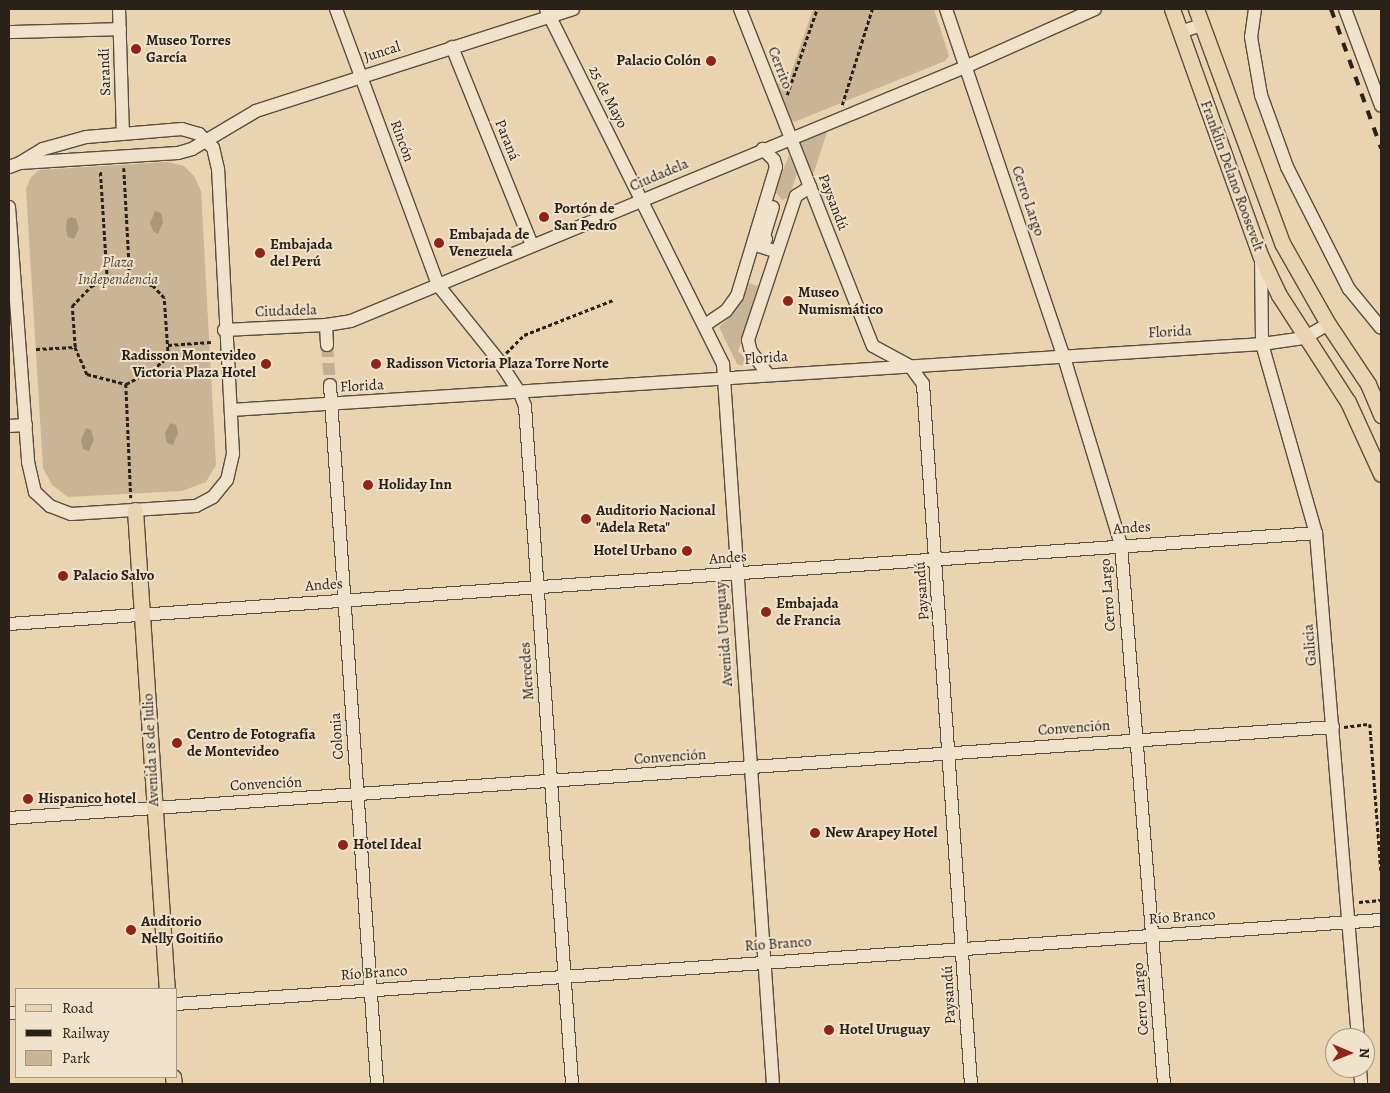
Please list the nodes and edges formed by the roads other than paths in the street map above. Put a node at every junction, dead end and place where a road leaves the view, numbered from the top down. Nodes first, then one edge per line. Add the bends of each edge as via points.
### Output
1 (119, 9) edge
2 (336, 9) edge
3 (573, 9) edge
4 (740, 9) edge
5 (946, 9) edge
6 (1095, 9) edge
7 (1172, 9) edge
8 (1196, 9) edge
9 (1255, 9) edge
10 (1345, 9) edge
11 (548, 12) edge
12 (1201, 25) junction
13 (120, 29) junction
14 (9, 32) edge
15 (1180, 32) junction
16 (452, 47) junction
17 (966, 67) junction
18 (361, 76) junction
19 (1381, 106) edge
20 (124, 134) junction
21 (791, 138) junction
22 (207, 141) junction
23 (763, 149) junction
24 (14, 165) edge
25 (810, 187) junction
26 (642, 200) junction
27 (9, 207) edge
28 (777, 208) junction
29 (766, 239) dead end
30 (753, 244) junction
31 (532, 246) junction
32 (777, 252) junction
33 (1261, 257) junction
34 (438, 285) junction
35 (1328, 324) junction
36 (326, 325) junction
37 (705, 325) junction
38 (1381, 328) edge
39 (224, 330) junction
40 (15, 337) edge
41 (1304, 338) junction
42 (1262, 344) junction
43 (328, 345) tunnel mouth
44 (1063, 354) junction
45 (910, 366) junction
46 (767, 373) junction
47 (724, 377) junction
48 (330, 385) tunnel mouth
49 (520, 393) junction
50 (332, 404) junction
51 (231, 410) junction
52 (1381, 414) edge
53 (26, 425) junction
54 (9, 426) edge
55 (1381, 474) edge
56 (135, 510) junction
57 (1316, 533) junction
58 (1121, 545) junction
59 (936, 560) junction
60 (736, 574) junction
61 (538, 587) junction
62 (344, 600) junction
63 (142, 614) junction
64 (9, 624) edge
65 (1333, 727) junction
66 (1136, 740) junction
67 (948, 752) junction
68 (750, 767) junction
69 (550, 782) junction
70 (357, 796) junction
71 (154, 806) junction
72 (9, 818) edge
73 (1381, 920) edge
74 (1349, 922) junction
75 (1153, 936) junction
76 (962, 948) junction
77 (764, 962) junction
78 (566, 976) junction
79 (167, 988) edge
80 (370, 990) junction
81 (178, 1004) edge
82 (1357, 1028) edge
83 (377, 1084) edge
84 (572, 1084) edge
85 (773, 1084) edge
86 (971, 1084) edge
87 (1164, 1084) edge

1 - 13 street, Sarandí
2 - 18 street, Rincón
3 - 11 street, Juncal
4 - 21 street, Cerrito
5 - 17 street, Cerro Largo
6 - 17 street, Ciudadela
7 - 15 main road, Franklin Delano Roosevelt
8 - 12 main road, Franklin Delano Roosevelt
9 - 38 street via 1250,37 1261,95 1287,167 1349,290
10 - 19 street
11 - 16 street, Juncal
11 - 26 street, 25 de Mayo
12 - 15 street
12 - 35 main road, Franklin Delano Roosevelt via 1282,243
13 - 14 street
13 - 20 street, Sarandí
15 - 33 main road, Franklin Delano Roosevelt
16 - 18 street, Juncal
16 - 31 street, Paraná
17 - 21 street, Ciudadela
17 - 44 street, Cerro Largo
18 - 22 street, Juncal via 256,110
18 - 34 street, Rincón
20 - 22 street, Juncal via 182,129
20 - 24 street, Juncal via 64,142
21 - 23 street, Ciudadela
21 - 25 street, Paysandú
22 - 24 street, Juncal via 178,153
22 - 39 street via 218,169
23 - 26 street, Ciudadela
23 - 28 street via 776,167
25 - 28 street
25 - 45 street, Paysandú via 873,346
26 - 31 street, Ciudadela
26 - 37 street, Avenida Uruguay
27 - 40 street
28 - 29 street via 764,236
28 - 30 street
28 - 32 street
30 - 32 street
30 - 37 street via 734,303
31 - 34 street, Ciudadela
32 - 46 street via 748,340 751,352
33 - 41 main road, Franklin Delano Roosevelt via 1278,295
33 - 42 street, Galicia
34 - 36 street, Ciudadela via 351,321
34 - 49 street, Mercedes via 499,361
35 - 41 street
35 - 52 main road, Franklin Delano Roosevelt via 1368,384
36 - 39 street, Ciudadela
36 - 43 street
37 - 47 street, Avenida Uruguay via 721,356
39 - 51 street
40 - 53 street
41 - 42 street, Florida
41 - 55 main road, Franklin Delano Roosevelt via 1357,417
42 - 44 street, Florida
42 - 57 street, Galicia
44 - 45 street, Florida
44 - 58 street, Cerro Largo
45 - 46 street, Florida
45 - 59 street, Paysandú via 923,384
46 - 47 street, Florida
47 - 49 street, Florida
47 - 60 street, Avenida Uruguay
48 - 50 street, Colonia
49 - 50 street, Florida
49 - 61 street, Mercedes via 525,406
50 - 51 street, Florida
50 - 62 street, Colonia
51 - 56 street via 232,467 221,490 196,506
53 - 54 street
53 - 56 street via 31,481 42,500 71,514
56 - 63 main road, Avenida 18 de Julio
57 - 58 street, Andes
57 - 65 street, Galicia
58 - 59 street, Andes
58 - 66 street, Cerro Largo
59 - 60 street, Andes
59 - 67 street, Paysandú
60 - 61 street, Andes
60 - 68 street, Avenida Uruguay
61 - 62 street, Andes
61 - 69 street, Mercedes
62 - 63 street, Andes
62 - 70 street, Colonia
63 - 64 street, Andes
63 - 71 main road, Avenida 18 de Julio
65 - 66 street, Convención
65 - 74 street, Galicia
66 - 67 street, Convención
66 - 75 street, Cerro Largo
67 - 68 street, Convención
67 - 76 street, Paysandú
68 - 69 street, Convención
68 - 77 street, Avenida Uruguay
69 - 70 street, Convención
69 - 78 street, Mercedes
70 - 71 street, Convención
70 - 80 street, Colonia
71 - 72 street, Convención
71 - 79 main road, Avenida 18 de Julio
73 - 74 street, Río Branco
74 - 75 street, Río Branco
74 - 82 street, Galicia
75 - 76 street, Río Branco
75 - 87 street, Cerro Largo
76 - 77 street, Río Branco
76 - 86 street, Paysandú
77 - 78 street, Río Branco
77 - 85 street, Avenida Uruguay
78 - 80 street, Río Branco
78 - 84 street, Mercedes
80 - 81 street, Río Branco
80 - 83 street, Colonia

